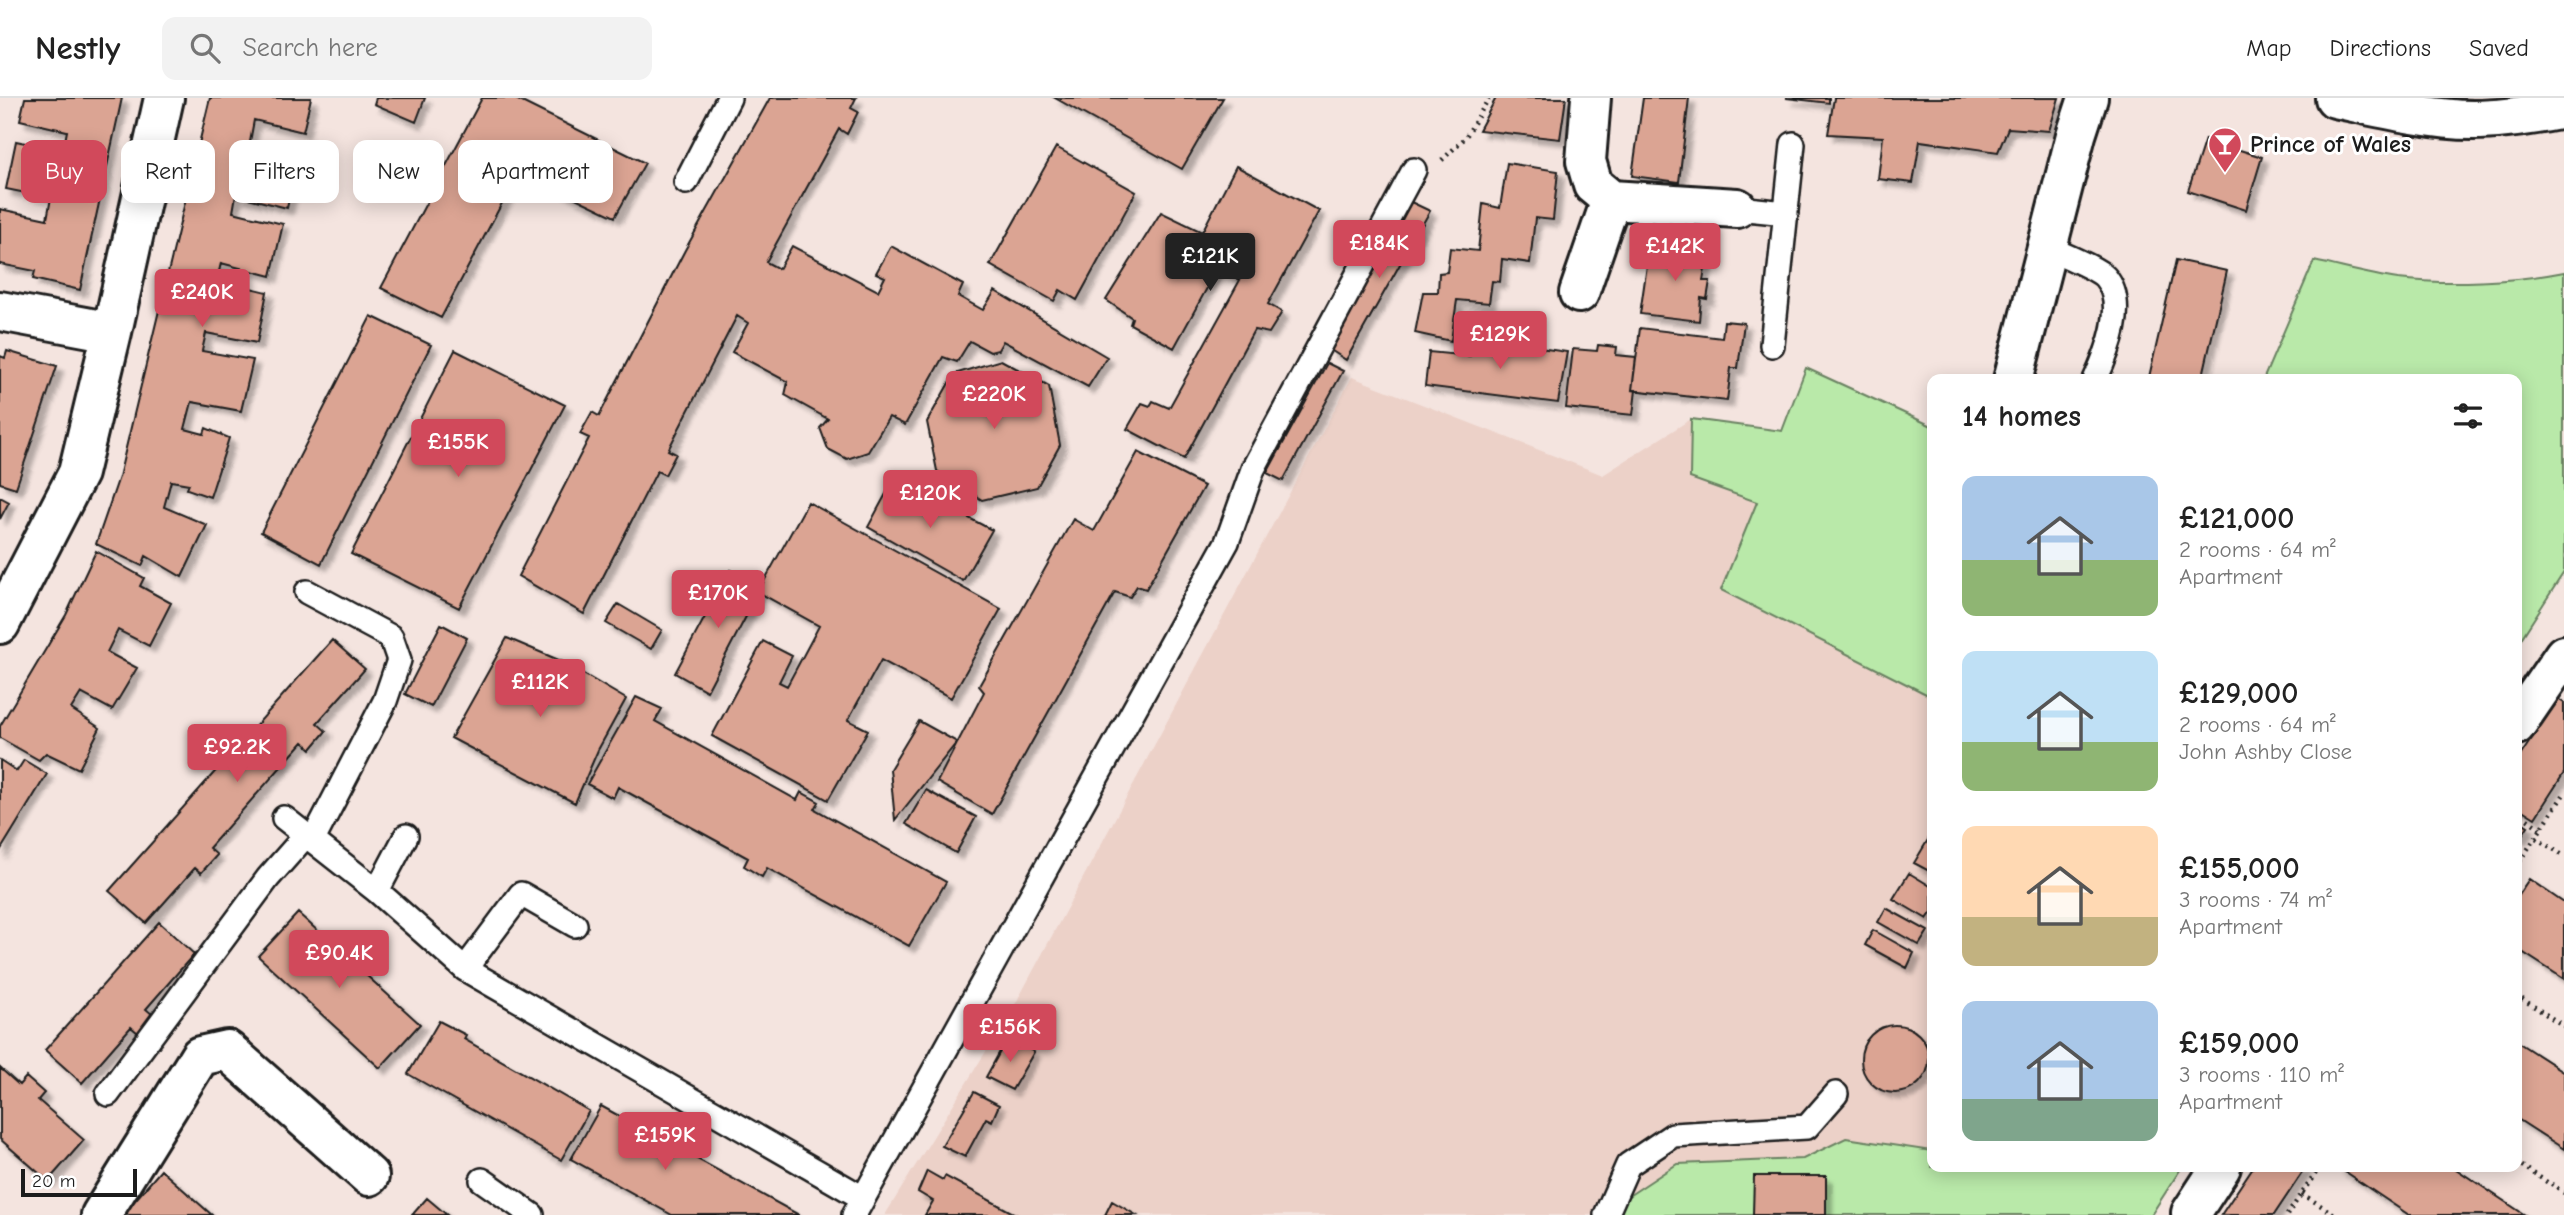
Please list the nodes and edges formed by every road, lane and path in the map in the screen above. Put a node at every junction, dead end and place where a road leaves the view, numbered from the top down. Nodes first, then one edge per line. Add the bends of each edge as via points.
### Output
1 (164, 98) edge
2 (729, 98) edge
3 (1489, 98) edge
4 (1591, 98) edge
5 (2088, 98) edge
6 (2335, 98) edge
7 (2564, 109) edge
8 (1793, 144) dead end
9 (1414, 170) dead end
10 (686, 182) dead end
11 (1400, 198) junction
12 (1611, 200) junction
13 (1737, 208) joint
14 (1786, 213) junction
15 (2047, 247) junction
16 (1579, 293) dead end
17 (0, 311) edge
18 (112, 332) junction
19 (1772, 345) dead end
20 (2015, 374) edge
21 (2097, 374) edge
22 (307, 592) dead end
23 (0, 624) edge
24 (2564, 655) edge
25 (2522, 716) edge
26 (2564, 794) edge
27 (2522, 815) edge
28 (284, 818) dead end
29 (2541, 829) junction
30 (406, 836) dead end
31 (310, 838) junction
32 (2536, 838) junction
33 (2564, 856) edge
34 (2522, 858) edge
35 (377, 891) junction
36 (575, 925) dead end
37 (465, 969) junction
38 (2522, 999) edge
39 (2564, 1026) edge
40 (107, 1094) dead end
41 (1836, 1094) dead end
42 (2522, 1166) edge
43 (2218, 1172) edge
44 (2317, 1172) edge
45 (369, 1176) dead end
46 (482, 1180) dead end
47 (2564, 1193) edge
48 (2302, 1194) junction
49 (858, 1207) edge
50 (2191, 1213) dead end
51 (101, 1215) edge
52 (532, 1215) edge
53 (1606, 1215) edge
54 (2287, 1215) edge
55 (2336, 1215) edge

1 - 18 street
2 - 10 lane
3 - 11 path via 1465,138
4 - 12 street via 1586,161 1593,185
5 - 15 street
6 - 7 street via 2392,111 2472,120
8 - 14 lane
9 - 11 lane
11 - 49 lane via 1253,469 1227,542
12 - 13 street
12 - 16 street
13 - 14 lane
14 - 19 lane
15 - 20 street
15 - 21 lane via 2104,275 2116,299 2112,335
17 - 18 street
18 - 23 street via 78,473
22 - 31 lane via 391,637 399,660 385,701
24 - 25 street
26 - 29 path
27 - 29 path
28 - 31 lane
29 - 32 path
30 - 35 lane
31 - 35 lane
31 - 40 lane via 268,878
32 - 33 path
32 - 34 path
35 - 37 lane
36 - 37 lane via 521,894
37 - 49 lane
38 - 39 path
41 - 53 lane via 1807,1126 1673,1135 1628,1165
42 - 47 path
43 - 50 street
44 - 48 path
45 - 51 street via 227,1050 200,1056
46 - 52 lane
48 - 54 path
48 - 55 path

